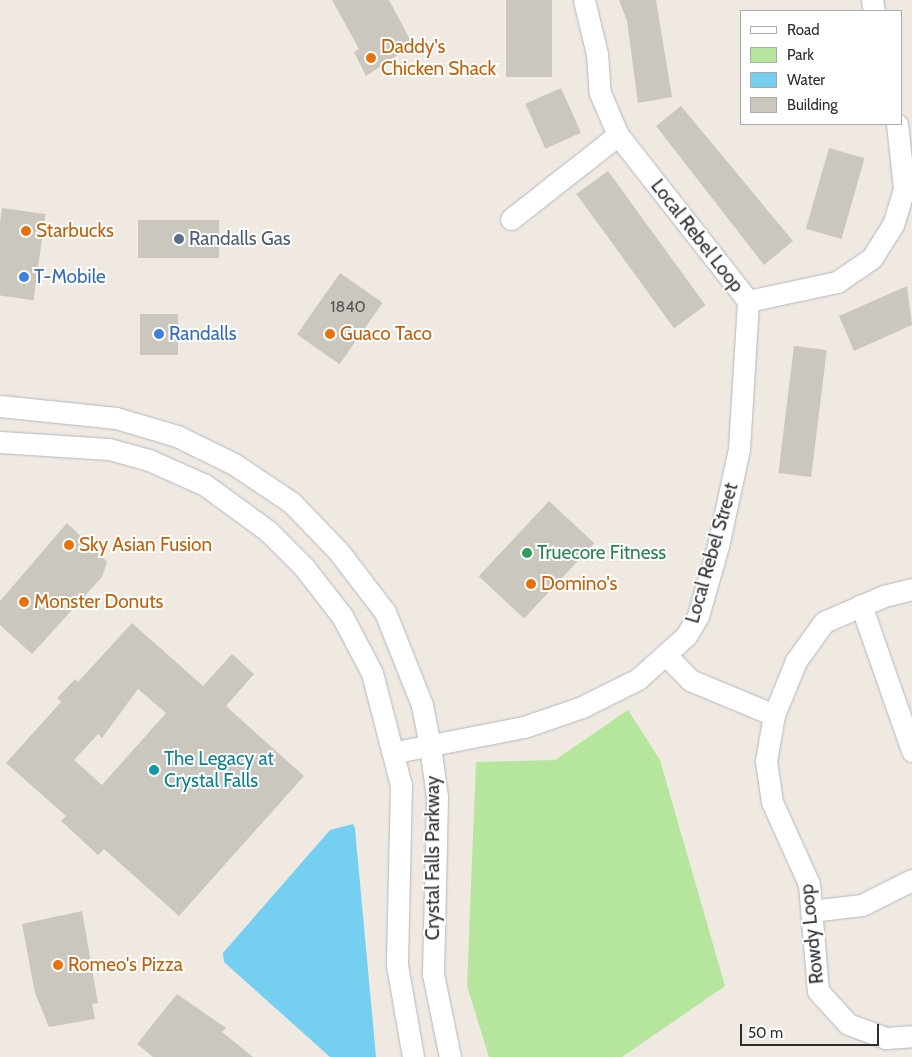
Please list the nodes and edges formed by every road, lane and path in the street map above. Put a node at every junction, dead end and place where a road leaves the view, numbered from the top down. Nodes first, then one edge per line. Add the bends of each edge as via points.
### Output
1 (584, 0) edge
2 (897, 125) edge
3 (618, 136) junction
4 (511, 219) dead end
5 (748, 301) junction
6 (0, 406) edge
7 (0, 442) edge
8 (912, 589) edge
9 (862, 606) junction
10 (667, 656) junction
11 (774, 715) junction
12 (430, 746) junction
13 (912, 751) edge
14 (396, 752) junction
15 (912, 880) edge
16 (811, 911) junction
17 (912, 1036) edge
18 (413, 1057) edge
19 (450, 1057) edge

1 - 3 street, Local Rebel Loop via 596,46 600,93
2 - 5 street, Local Rebel Loop via 904,188 893,225 872,258 838,282
3 - 4 street
3 - 5 street, Local Rebel Loop
5 - 10 street, Local Rebel Street via 739,449 725,519 698,616
6 - 12 street, Crystal Falls Parkway via 98,414 177,436 234,464 292,503 339,552 385,612 422,704
7 - 14 street, Crystal Falls Parkway via 109,449 149,460 235,505 304,567 342,616 372,673
8 - 9 street, Rowdy Loop
9 - 11 street, Rowdy Loop via 824,622 796,661
9 - 13 street
10 - 11 street via 690,680
10 - 12 street, Local Rebel Street via 638,679 582,707 524,727
11 - 16 street, Rowdy Loop via 766,761 772,802 809,884
12 - 14 street, Local Rebel Street
12 - 19 street, Crystal Falls Parkway via 437,797 433,974
14 - 18 street, Crystal Falls Parkway via 401,785 397,965
15 - 16 street via 862,905
16 - 17 street, Rowdy Loop via 818,992 848,1024 886,1038

